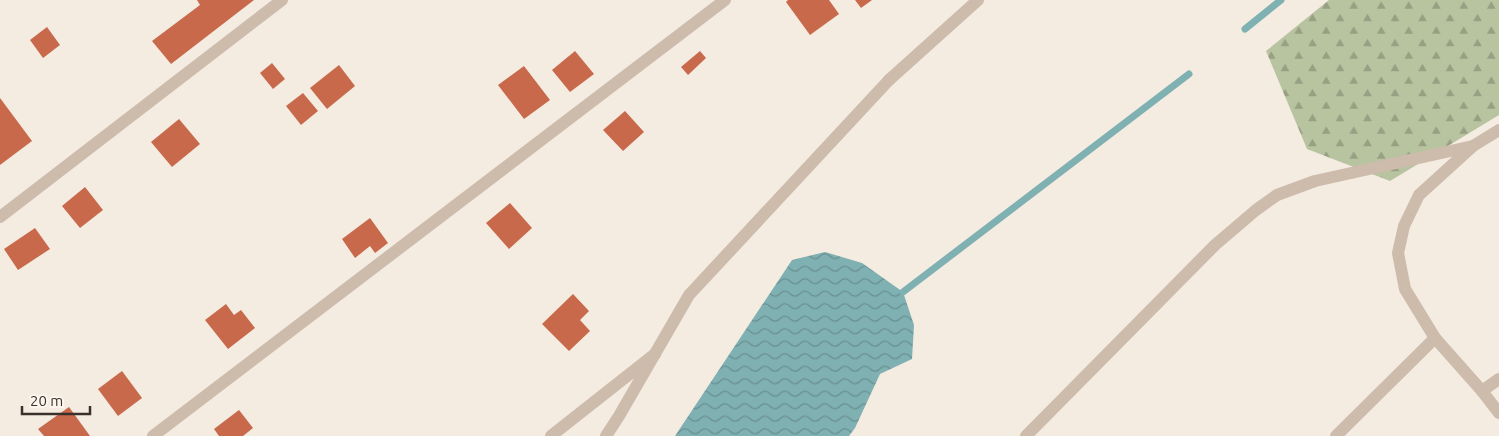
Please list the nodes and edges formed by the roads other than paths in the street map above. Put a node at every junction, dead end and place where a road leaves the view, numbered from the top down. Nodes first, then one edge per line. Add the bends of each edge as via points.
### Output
1 (282, 0) edge
2 (725, 0) edge
3 (978, 0) edge
4 (1499, 130) edge
5 (1473, 146) junction
6 (0, 217) edge
7 (1435, 338) junction
8 (655, 354) junction
9 (1499, 379) edge
10 (1482, 391) junction
11 (1499, 413) edge
12 (154, 436) edge
13 (551, 436) edge
14 (606, 436) edge
15 (1026, 436) edge
16 (1336, 436) edge

1 - 6 street
2 - 12 street
3 - 8 street via 888,80 690,295
4 - 5 street
5 - 7 street via 1419,195 1404,226 1398,253 1405,289
5 - 15 street via 1315,181 1277,195 1215,246
7 - 10 street
7 - 16 street
8 - 13 street
8 - 14 street
9 - 10 street
10 - 11 street

